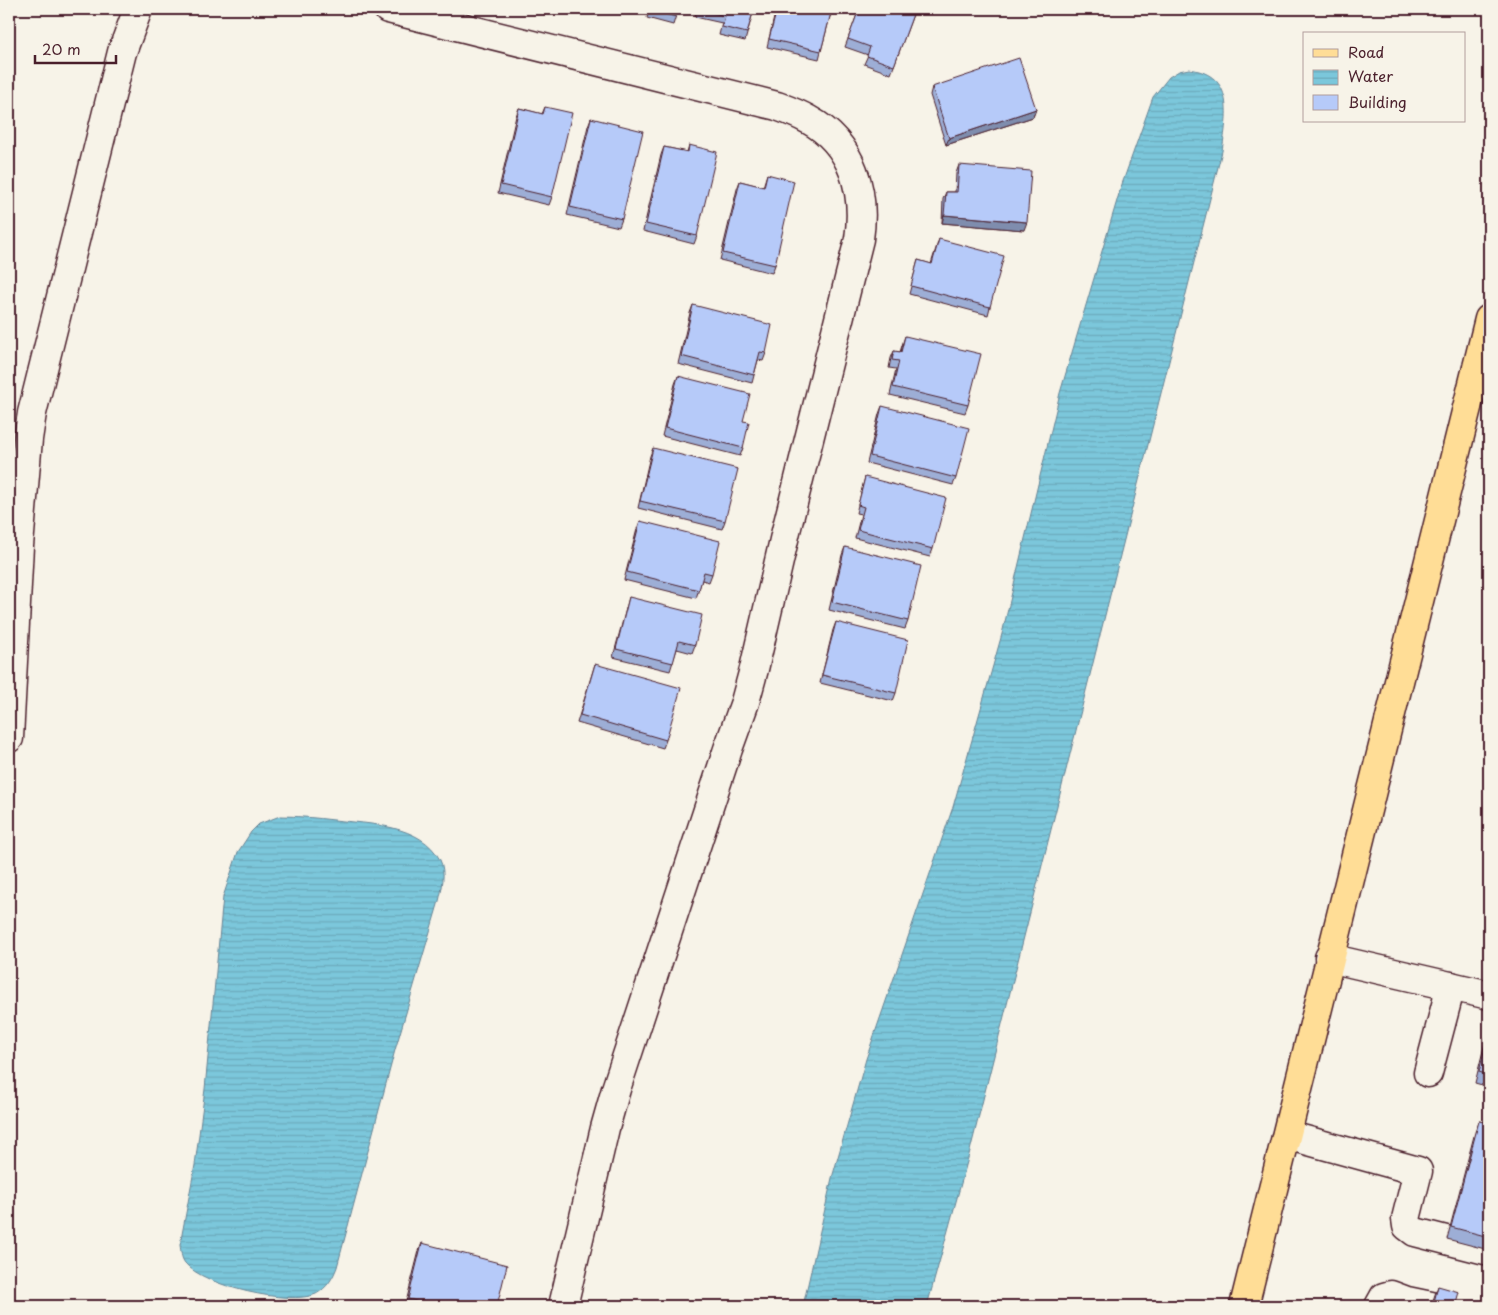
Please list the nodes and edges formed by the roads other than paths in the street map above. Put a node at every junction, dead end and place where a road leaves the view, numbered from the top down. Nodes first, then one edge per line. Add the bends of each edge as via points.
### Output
1 (138, 9) edge
2 (388, 9) edge
3 (1489, 319) edge
4 (1481, 386) edge
5 (9, 738) edge
6 (1329, 958) junction
7 (1451, 986) junction
8 (1489, 995) edge
9 (1428, 1073) dead end
10 (1287, 1135) junction
11 (1489, 1252) edge
12 (1419, 1304) edge
13 (563, 1306) edge
14 (1244, 1306) edge
15 (1379, 1306) edge

1 - 5 street via 122,52 34,405 19,546
2 - 13 street via 778,106 810,120 843,151 855,176 862,203 859,239 749,686 616,1089
3 - 4 main road
4 - 6 main road
6 - 7 street
6 - 10 main road
7 - 8 street
7 - 9 street
10 - 11 street via 1418,1170 1407,1226 1415,1232
10 - 14 main road
12 - 15 street via 1391,1294 1384,1297

